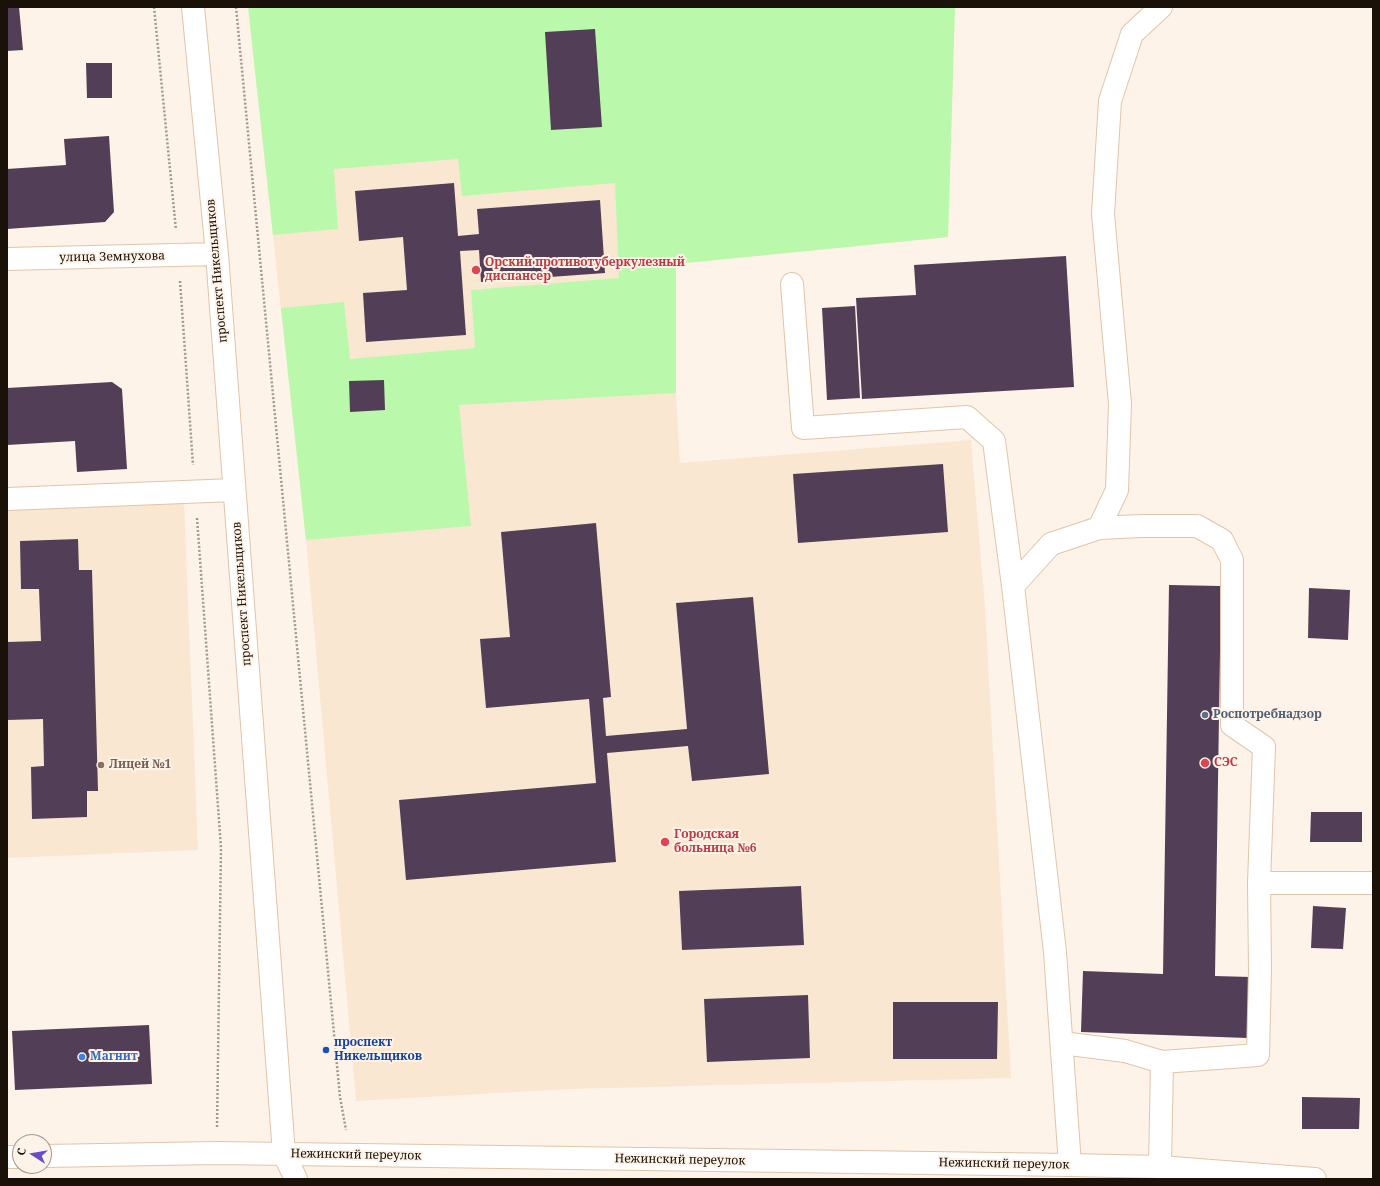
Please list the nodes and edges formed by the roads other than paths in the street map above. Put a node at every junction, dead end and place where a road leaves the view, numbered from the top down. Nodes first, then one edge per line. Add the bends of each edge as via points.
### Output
1 (193, 7) edge
2 (1161, 7) edge
3 (217, 254) junction
4 (7, 260) edge
5 (792, 284) dead end
6 (234, 490) junction
7 (7, 499) edge
8 (1099, 528) junction
9 (1013, 586) junction
10 (1259, 883) junction
11 (1373, 883) edge
12 (1062, 1042) junction
13 (1162, 1062) junction
14 (284, 1154) junction
15 (52, 1156) edge
16 (1070, 1165) junction
17 (1160, 1167) junction
18 (980, 1172) edge
19 (296, 1179) edge
20 (1315, 1179) edge

1 - 3 street, проспект Никельщиков
2 - 8 street via 1132,34 1110,101 1103,214 1120,404 1117,490
3 - 4 street, улица Земнухова
3 - 6 street, проспект Никельщиков
5 - 9 street via 803,428 967,417 994,441
6 - 7 street
6 - 14 street, проспект Никельщиков
8 - 9 street via 1051,544
8 - 10 street via 1197,526 1222,540 1232,560 1232,725 1264,747
9 - 12 street via 1055,952
10 - 11 street
10 - 13 street via 1258,1055
12 - 13 street via 1125,1051
12 - 16 street
13 - 17 street
14 - 15 street, Нежинский переулок
14 - 18 street, Нежинский переулок
14 - 19 street, проспект Никельщиков
16 - 17 street, Нежинский переулок
16 - 18 street, Нежинский переулок
17 - 20 street, Нежинский переулок

